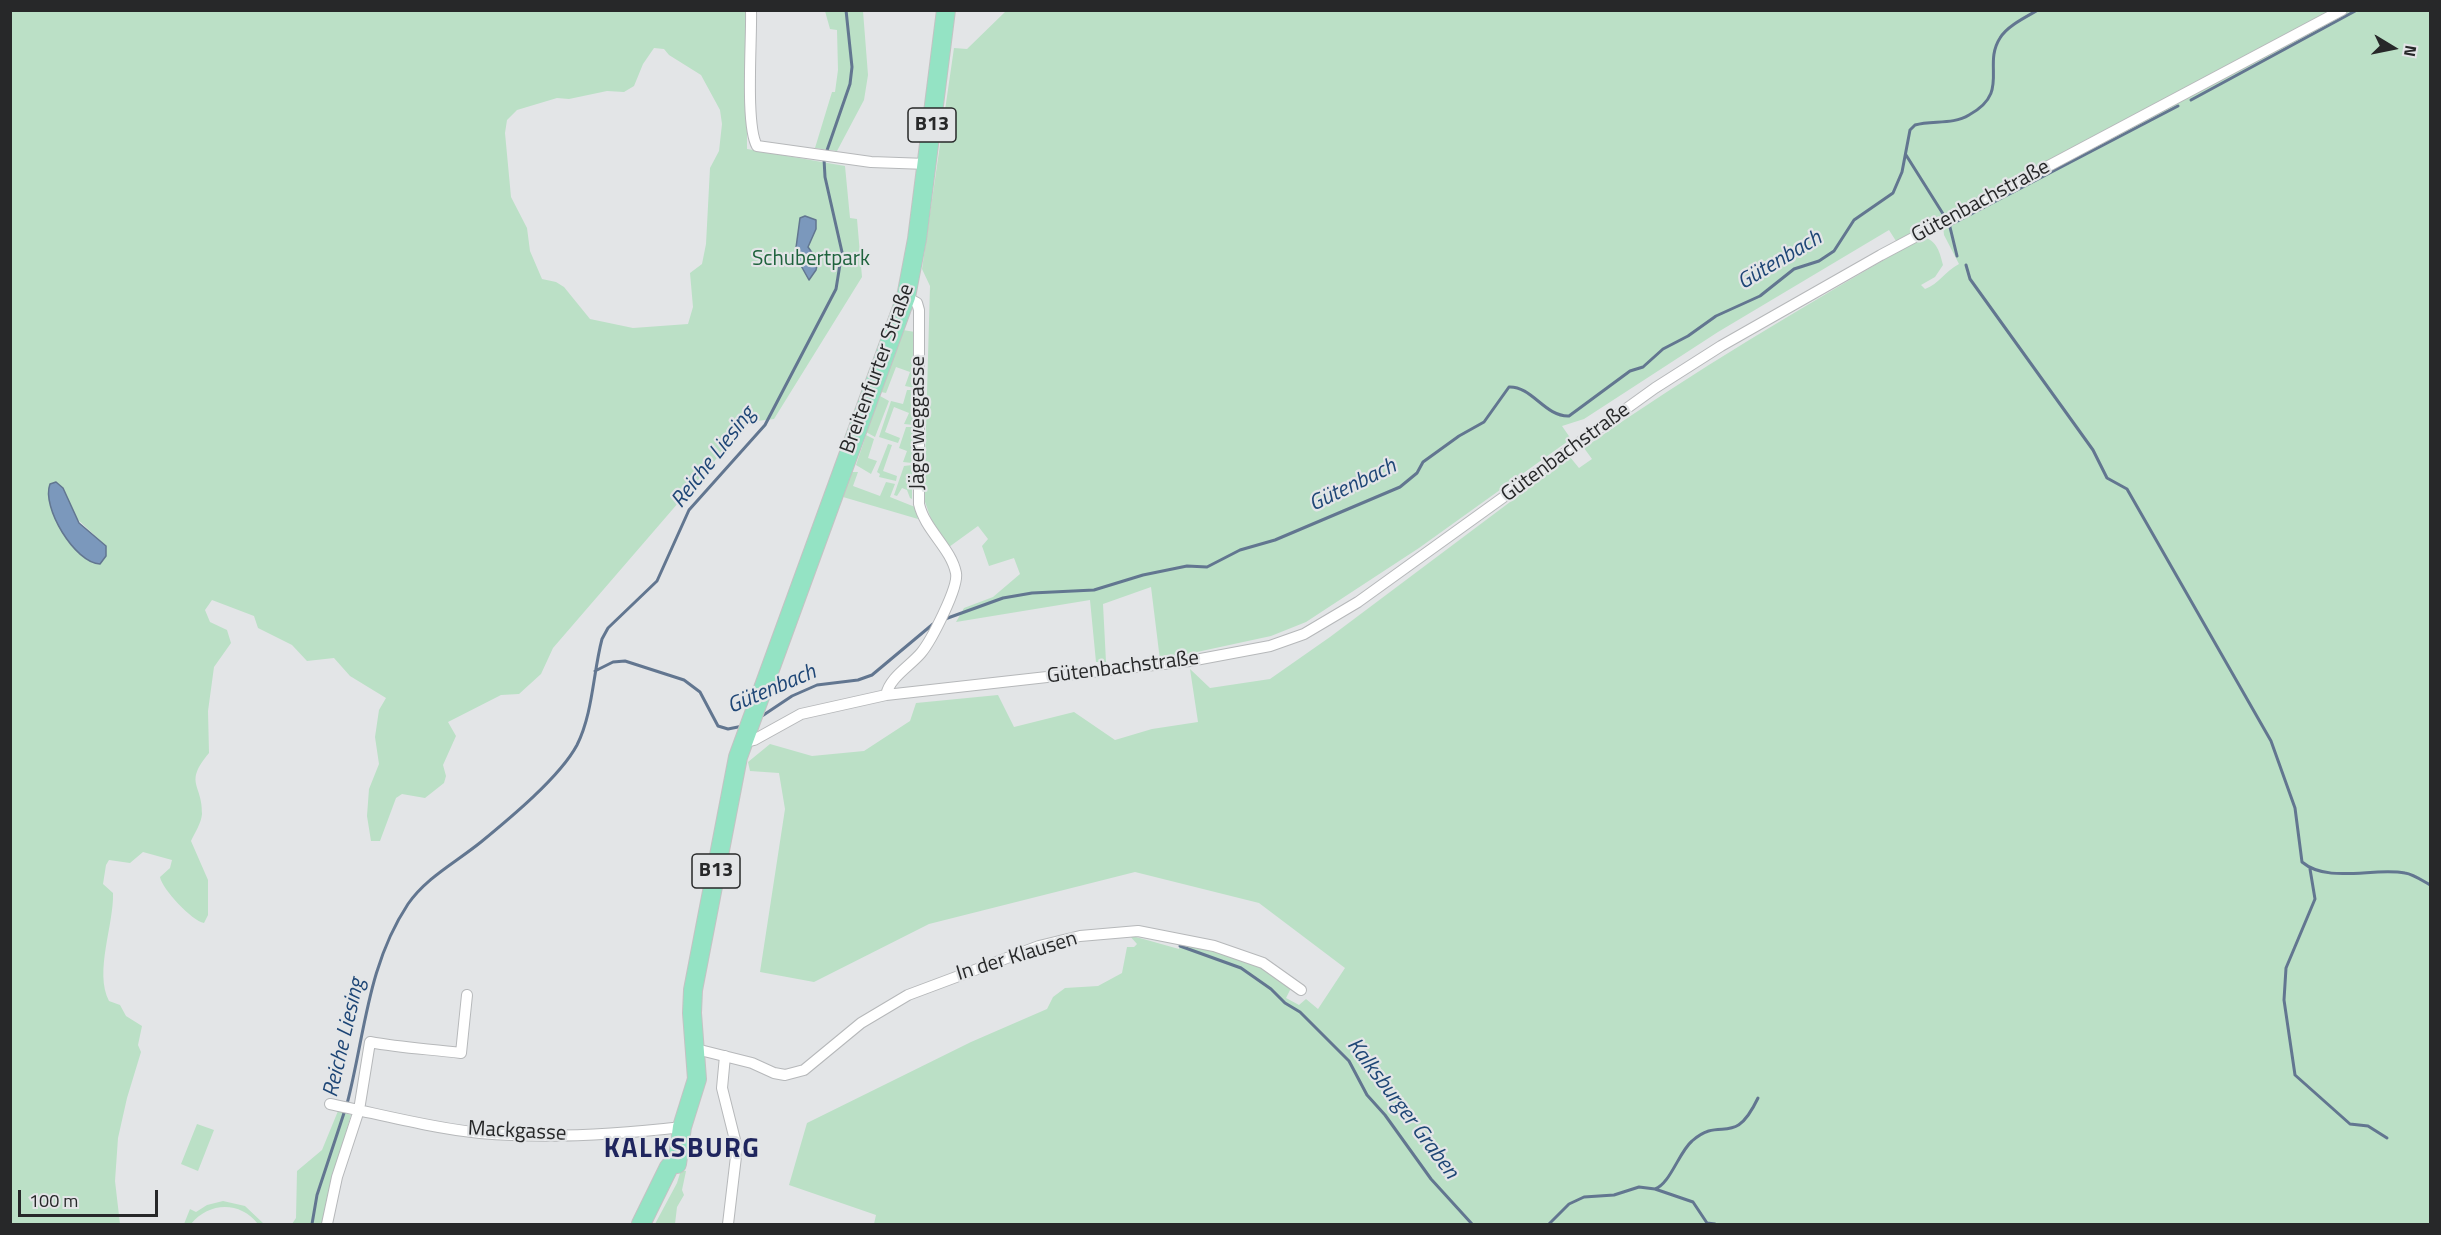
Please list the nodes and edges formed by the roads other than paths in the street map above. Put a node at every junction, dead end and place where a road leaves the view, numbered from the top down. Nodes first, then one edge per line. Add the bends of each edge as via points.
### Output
1 (752, 10) edge
2 (946, 10) edge
3 (2342, 10) edge
4 (927, 164) junction
5 (906, 297) junction
6 (886, 695) junction
7 (744, 739) junction
8 (1301, 990) dead end
9 (467, 995) dead end
10 (696, 1049) junction
11 (725, 1056) junction
12 (335, 1105) dead end
13 (356, 1110) junction
14 (681, 1134) junction
15 (673, 1166) junction
16 (327, 1224) edge
17 (641, 1224) edge
18 (648, 1224) edge
19 (728, 1224) edge

1 - 4 street via 752,107 757,146 838,158
2 - 4 main road, Breitenfurter Straße / B13
3 - 6 street, Gütenbachstraße via 1792,304 1655,388 1359,602 1304,634 1258,648 1190,661
4 - 5 main road, Breitenfurter Straße / B13
5 - 6 street, Jägerweggasse via 917,303 919,310 918,504 923,520 954,565 957,577 934,633 920,654 889,685
5 - 7 main road, Breitenfurter Straße / B13
6 - 7 street, Gütenbachstraße via 801,714 753,740
7 - 10 main road, B13 via 693,990
8 - 11 street, In der Klausen via 1263,963 1214,946 1138,931 1080,936 1039,946 908,995 861,1023 804,1070 785,1075
9 - 13 street via 461,1053 411,1050 370,1042
10 - 11 street, In der Klausen
10 - 14 main road, B13 via 697,1078
11 - 19 street via 722,1088 737,1148
12 - 13 street, Mackgasse
13 - 14 street, Mackgasse via 477,1133
13 - 16 street
14 - 15 main road, B13
15 - 17 main road, B13
15 - 18 main road, B13

